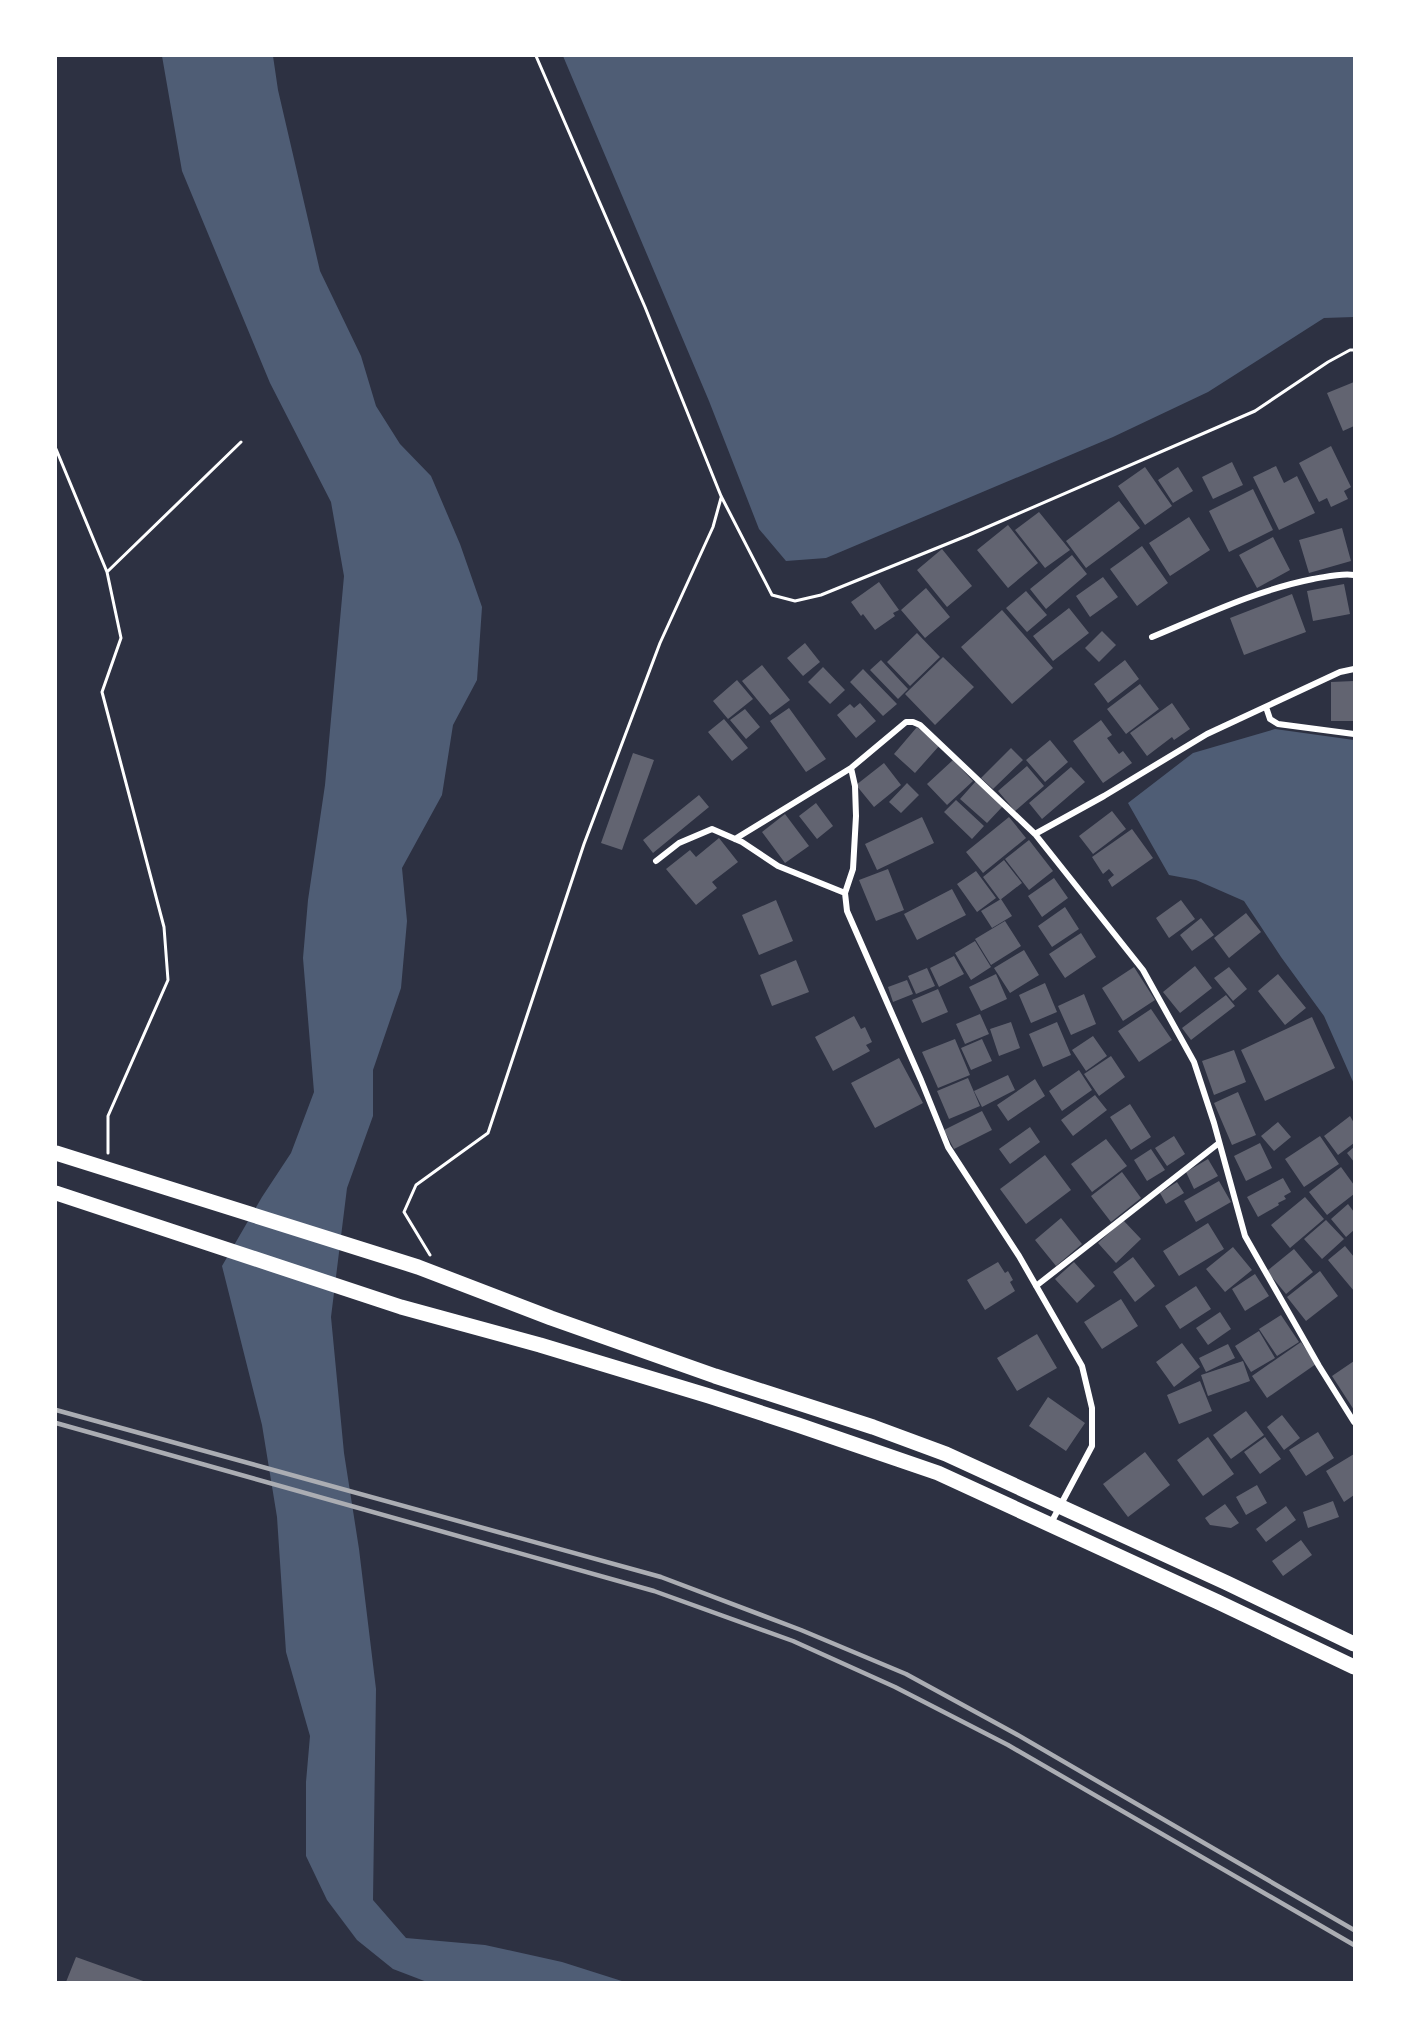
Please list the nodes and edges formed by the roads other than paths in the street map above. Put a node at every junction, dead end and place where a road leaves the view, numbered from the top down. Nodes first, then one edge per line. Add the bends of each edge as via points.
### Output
1 (1354, 575) edge
2 (1152, 637) dead end
3 (1354, 669) edge
4 (1266, 707) junction
5 (1354, 734) edge
6 (851, 768) junction
7 (1035, 834) junction
8 (735, 839) junction
9 (656, 861) dead end
10 (845, 893) junction
11 (1219, 1143) junction
12 (56, 1153) edge
13 (56, 1193) edge
14 (1036, 1286) junction
15 (1354, 1422) edge
16 (1060, 1506) junction
17 (1050, 1525) junction
18 (1354, 1644) edge
19 (1354, 1667) edge

1 - 2 street via 1289,584
3 - 4 street
4 - 5 street via 1270,719 1278,724
4 - 7 street via 1207,734
6 - 7 street via 906,722 920,724
6 - 8 street
6 - 10 street via 856,816 853,869
7 - 11 street via 1143,970 1194,1062
8 - 9 street via 712,829 679,843
8 - 10 street via 778,866
10 - 14 street via 847,911 948,1148
11 - 14 street
11 - 15 street via 1245,1236
12 - 16 highway via 418,1267 715,1376 946,1454
13 - 17 highway via 401,1307 540,1345 821,1432 938,1473
14 - 16 street via 1082,1366 1092,1408 1092,1446
16 - 17 street
16 - 18 highway
17 - 19 highway

